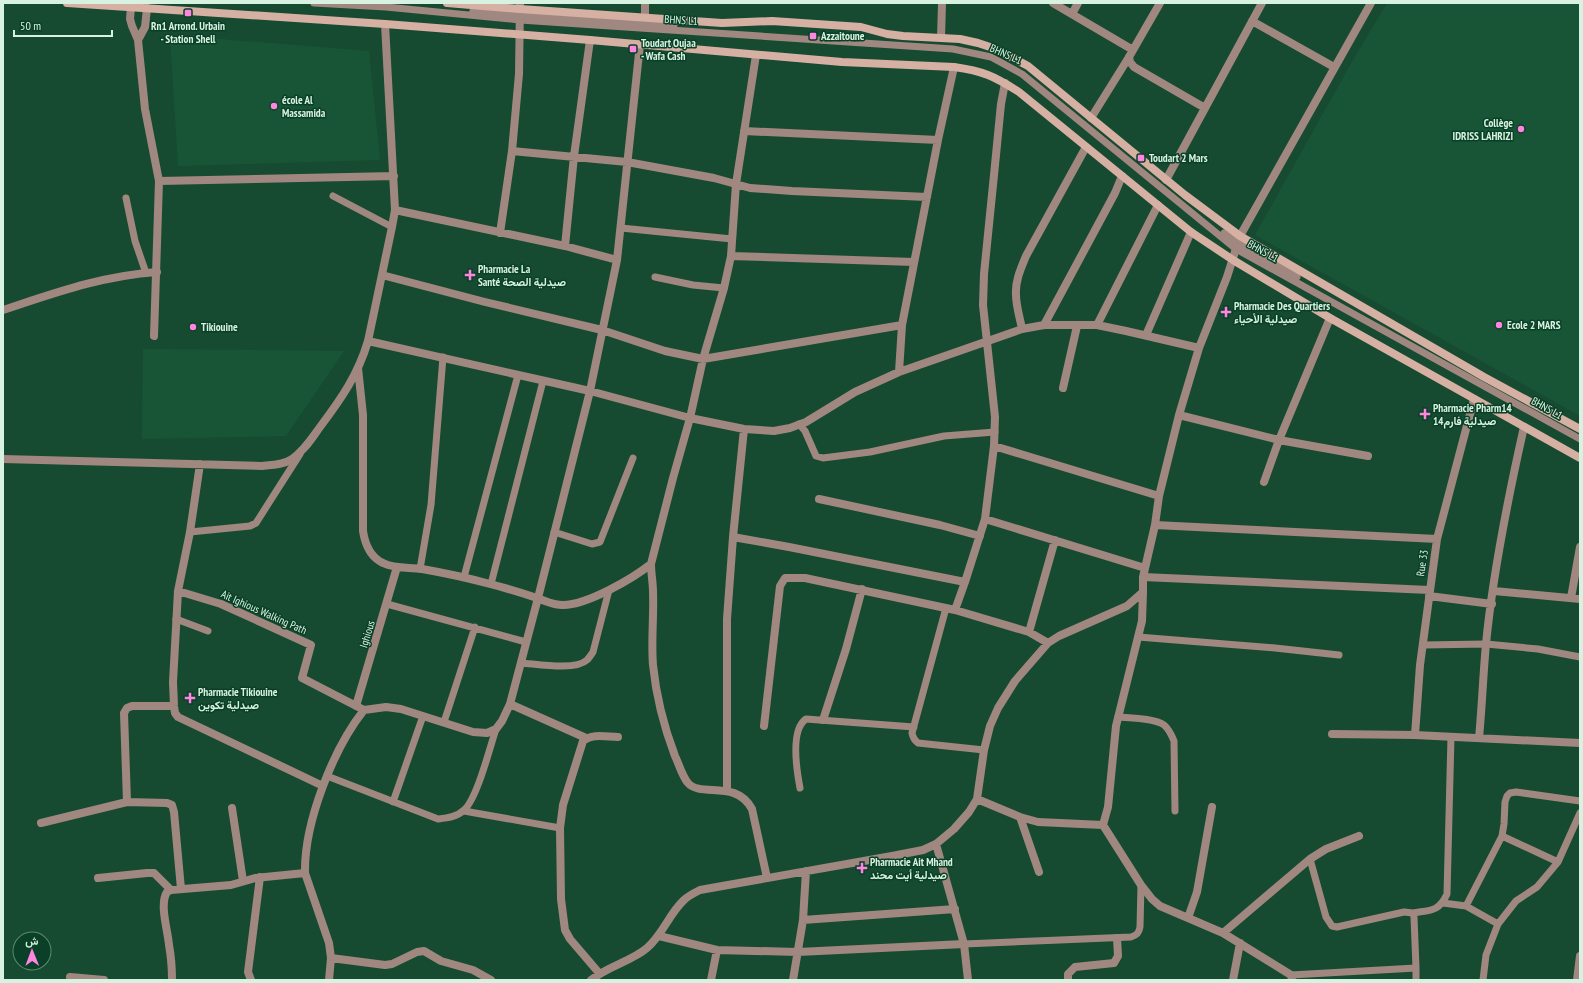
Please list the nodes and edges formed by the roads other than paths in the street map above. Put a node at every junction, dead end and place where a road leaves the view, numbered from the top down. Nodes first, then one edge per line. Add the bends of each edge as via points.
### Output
1 (66, 3) edge
2 (314, 3) edge
3 (377, 3) edge
4 (447, 3) edge
5 (645, 3) edge
6 (942, 3) edge
7 (1053, 3) edge
8 (1078, 3) edge
9 (1160, 3) edge
10 (1262, 3) edge
11 (1371, 3) edge
12 (131, 7) junction
13 (147, 8) junction
14 (520, 12) edge
15 (1072, 14) junction
16 (645, 18) junction
17 (1252, 21) junction
18 (385, 24) junction
19 (520, 34) junction
20 (941, 38) junction
21 (138, 40) junction
22 (590, 40) junction
23 (640, 44) junction
24 (1131, 53) junction
25 (756, 55) junction
26 (954, 67) junction
27 (1334, 67) junction
28 (1005, 83) junction
29 (1205, 108) junction
30 (1091, 118) junction
31 (744, 131) junction
32 (938, 140) junction
33 (1086, 147) junction
34 (512, 151) junction
35 (574, 156) junction
36 (627, 162) junction
37 (394, 176) junction
38 (1122, 176) junction
39 (1166, 180) junction
40 (159, 181) junction
41 (736, 184) junction
42 (333, 196) dead end
43 (927, 197) junction
44 (126, 198) dead end
45 (1158, 205) junction
46 (394, 210) junction
47 (392, 227) junction
48 (622, 228) junction
49 (1191, 232) junction
50 (500, 233) junction
51 (732, 239) junction
52 (1238, 243) junction
53 (565, 246) junction
54 (731, 256) junction
55 (617, 260) junction
56 (1233, 260) junction
57 (914, 262) junction
58 (157, 272) junction
59 (146, 273) junction
60 (382, 275) junction
61 (655, 277) dead end
62 (724, 288) junction
63 (3, 310) edge
64 (1330, 318) junction
65 (902, 325) junction
66 (1044, 325) junction
67 (1077, 326) junction
68 (1096, 326) junction
69 (1022, 329) junction
70 (602, 330) junction
71 (1146, 335) junction
72 (154, 336) dead end
73 (368, 341) junction
74 (988, 341) junction
75 (1199, 348) junction
76 (442, 357) junction
77 (703, 359) junction
78 (358, 368) junction
79 (899, 372) junction
80 (518, 375) junction
81 (543, 381) junction
82 (1063, 388) dead end
83 (590, 392) junction
84 (1474, 399) junction
85 (1180, 415) junction
86 (690, 418) junction
87 (799, 424) junction
88 (1524, 427) junction
89 (744, 429) junction
90 (1580, 429) edge
91 (995, 432) junction
92 (1580, 437) edge
93 (1279, 440) junction
94 (994, 446) junction
95 (301, 452) junction
96 (1368, 456) dead end
97 (633, 458) dead end
98 (1580, 458) edge
99 (3, 459) edge
100 (200, 464) junction
101 (1264, 482) dead end
102 (1159, 496) junction
103 (819, 499) dead end
104 (985, 519) junction
105 (1155, 525) junction
106 (190, 532) junction
107 (554, 532) junction
108 (980, 536) junction
109 (732, 537) junction
110 (1436, 539) junction
111 (1056, 540) junction
112 (1580, 547) edge
113 (650, 564) junction
114 (397, 567) junction
115 (1145, 568) junction
116 (420, 569) junction
117 (1143, 577) junction
118 (464, 578) junction
119 (965, 582) junction
120 (492, 584) junction
121 (862, 589) junction
122 (609, 590) junction
123 (178, 591) junction
124 (1494, 591) junction
125 (1143, 592) junction
126 (1429, 593) junction
127 (538, 598) junction
128 (1570, 598) junction
129 (1580, 599) edge
130 (387, 604) junction
131 (1492, 604) junction
132 (950, 609) junction
133 (176, 619) junction
134 (475, 628) junction
135 (208, 632) dead end
136 (1029, 632) junction
137 (1138, 637) junction
138 (526, 642) junction
139 (1048, 643) junction
140 (1486, 644) junction
141 (1422, 645) junction
142 (1339, 655) dead end
143 (1580, 657) edge
144 (521, 663) junction
145 (510, 704) junction
146 (174, 706) junction
147 (360, 708) junction
148 (423, 716) junction
149 (1118, 717) junction
150 (823, 720) junction
151 (444, 722) junction
152 (764, 726) dead end
153 (914, 727) junction
154 (496, 729) junction
155 (1332, 734) dead end
156 (1415, 735) junction
157 (1451, 737) junction
158 (586, 738) junction
159 (618, 738) dead end
160 (1479, 738) junction
161 (1580, 743) edge
162 (984, 750) junction
163 (327, 776) junction
164 (323, 786) junction
165 (800, 788) dead end
166 (727, 791) junction
167 (977, 799) junction
168 (1580, 801) edge
169 (127, 802) junction
170 (393, 802) junction
171 (1212, 807) dead end
172 (232, 808) dead end
173 (464, 811) junction
174 (1175, 811) dead end
175 (1580, 813) edge
176 (1020, 816) junction
177 (41, 823) dead end
178 (1103, 826) junction
179 (560, 828) junction
180 (1359, 836) dead end
181 (1502, 836) junction
182 (936, 844) junction
183 (1310, 859) junction
184 (1558, 862) junction
185 (806, 871) junction
186 (1039, 872) dead end
187 (305, 873) junction
188 (260, 877) junction
189 (98, 878) dead end
190 (767, 878) junction
191 (243, 881) junction
192 (1141, 885) junction
193 (180, 889) junction
194 (171, 890) junction
195 (1443, 903) junction
196 (1466, 906) junction
197 (954, 909) junction
198 (1413, 913) junction
199 (1188, 918) junction
200 (802, 920) junction
201 (1498, 924) junction
202 (1223, 933) junction
203 (659, 936) junction
204 (1117, 938) junction
205 (1240, 943) junction
206 (964, 944) junction
207 (717, 950) junction
208 (798, 952) junction
209 (1580, 956) edge
210 (331, 958) junction
211 (1416, 968) junction
212 (599, 973) junction
213 (70, 977) dead end
214 (1291, 978) edge
215 (104, 980) edge
216 (172, 980) edge
217 (251, 980) edge
218 (329, 980) edge
219 (492, 980) edge
220 (591, 980) edge
221 (711, 980) edge
222 (793, 980) edge
223 (968, 980) edge
224 (1068, 980) edge
225 (1233, 980) edge
226 (1416, 980) edge
227 (1483, 980) edge
228 (1577, 980) edge

1 - 12 street
2 - 14 lane, BHNS L1
3 - 14 lane, BHNS L1
4 - 14 street
5 - 16 street
6 - 20 street
7 - 15 street
8 - 15 street
9 - 24 street
10 - 17 street
11 - 27 street
12 - 13 street
12 - 21 street via 130,19
13 - 18 street
13 - 21 street via 145,27
14 - 16 street
14 - 19 street
14 - 52 lane, BHNS L1 via 953,49 991,57 1022,74
15 - 24 street
16 - 20 street via 722,23 772,21 861,27 887,34
17 - 27 street
17 - 29 street
18 - 19 street
18 - 37 street
19 - 22 street
19 - 34 street
20 - 30 street via 978,43 1013,57 1028,66
21 - 40 street via 145,109
22 - 23 street
22 - 35 street
23 - 25 street
23 - 36 street
24 - 29 street via 1130,62 1134,67
24 - 30 street
25 - 26 street
25 - 31 street
26 - 28 street via 990,74
26 - 32 street
27 - 52 street
28 - 33 street
28 - 74 street via 984,274 983,305
29 - 39 street
30 - 39 street
31 - 32 street
31 - 41 street
32 - 43 street
33 - 38 street
33 - 69 street via 1026,256 1020,272 1015,296
34 - 35 street
34 - 50 street
35 - 36 street
35 - 53 street
36 - 41 street
36 - 48 street
37 - 40 street
37 - 46 street
38 - 45 street
38 - 66 street
39 - 52 street
40 - 58 street
41 - 43 street via 750,188 779,190
41 - 51 street
42 - 47 lane
43 - 57 street
44 - 59 lane via 135,241
45 - 49 street
45 - 68 street
46 - 47 street
46 - 50 street
47 - 60 street
48 - 51 lane
48 - 55 street
49 - 56 street
49 - 71 street
50 - 53 street
51 - 54 street
52 - 56 street
52 - 90 street
52 - 92 lane, BHNS L1
53 - 55 street
54 - 57 street
54 - 62 street
55 - 70 street
56 - 64 street
56 - 75 street
57 - 65 street
58 - 59 street
58 - 72 street
59 - 63 street via 87,282
60 - 70 street
60 - 73 street
61 - 62 lane
62 - 77 street
64 - 84 street
64 - 93 street
65 - 77 street
65 - 79 street
66 - 67 street
66 - 69 street
67 - 68 street
67 - 82 street
68 - 71 street
69 - 74 street
70 - 77 street via 665,351
70 - 83 street
71 - 75 street
73 - 76 street
73 - 78 street
74 - 79 street
74 - 91 street
75 - 85 street
76 - 80 street
76 - 116 lane via 431,505
77 - 86 street
78 - 95 street via 345,393
78 - 114 street via 363,415 365,543 370,553 382,563
79 - 87 street via 854,392
80 - 81 street
80 - 118 lane
81 - 83 street
81 - 120 lane
83 - 86 street
83 - 107 street
84 - 88 street
84 - 110 street, Rue 33
85 - 93 street
85 - 102 street
86 - 89 street
86 - 113 street
87 - 89 street via 774,431
87 - 91 lane via 805,431 816,456 823,458 870,452 944,436
88 - 98 street
88 - 124 street via 1509,494
89 - 109 street
91 - 94 street
93 - 96 street
93 - 101 street
94 - 102 street
94 - 104 street
95 - 100 street via 291,460 262,466
95 - 106 lane via 256,523 250,526
97 - 107 lane via 600,542 592,544
99 - 100 street
100 - 106 street
102 - 105 street
103 - 108 street via 925,521
104 - 108 street
104 - 111 street
105 - 110 street
105 - 115 street
106 - 123 street
107 - 127 street
108 - 119 street
109 - 119 street
109 - 166 street via 727,619
110 - 126 street, Rue 33
111 - 115 street
111 - 136 street
112 - 128 street
113 - 122 street
113 - 166 street via 653,591 653,664 664,723 686,781 696,788
114 - 116 street
114 - 130 street, Ighious
115 - 117 street
116 - 118 street
117 - 125 street
117 - 126 street
118 - 120 street
119 - 132 street
120 - 127 street
121 - 132 street
121 - 150 street
121 - 152 street via 805,578 791,577 782,581
122 - 127 street via 574,604 553,604
122 - 144 lane via 593,652 588,660 565,666
123 - 133 street
123 - 147 street, Ait Ighious Walking Path via 221,604 311,645 302,678
124 - 128 street
124 - 131 street
125 - 137 street via 1142,622
125 - 139 street via 1127,606
126 - 131 street
126 - 141 street, Rue 33
127 - 138 street
128 - 129 street
130 - 134 lane
130 - 147 street, Ighious
131 - 140 street
132 - 136 street
132 - 153 lane
133 - 135 lane
133 - 146 street
134 - 138 lane
134 - 151 lane
136 - 139 street
137 - 142 lane
137 - 149 street
138 - 144 street
139 - 162 street via 1015,681 998,708
140 - 141 lane
140 - 143 lane via 1538,649
140 - 160 street
141 - 156 street, Rue 33
144 - 145 street
145 - 154 street
145 - 158 street
146 - 164 street via 178,717
146 - 169 street via 132,706 124,713
147 - 148 street via 386,707
147 - 163 street, Ighious
148 - 151 street
148 - 170 lane
149 - 174 lane via 1155,721 1164,725 1170,732 1174,741
149 - 178 street via 1108,807
150 - 153 lane
150 - 165 lane via 806,719 800,727 795,755
151 - 154 street via 473,732 487,733
153 - 162 lane via 913,736 918,743
154 - 173 lane via 478,782
155 - 156 street
156 - 157 street
157 - 160 street
157 - 195 lane via 1447,894
158 - 159 street
158 - 179 street via 563,805
160 - 161 street
162 - 167 street
163 - 164 street, Ighious
163 - 170 lane
164 - 187 street, Ighious via 308,838
166 - 190 street via 743,797 752,810
167 - 176 street
167 - 182 street via 969,812
168 - 181 lane via 1510,793 1505,802
169 - 177 street
169 - 193 street via 172,805
170 - 173 lane via 438,819
171 - 199 street via 1197,892
172 - 191 street
173 - 179 lane
175 - 184 lane
176 - 178 street via 1038,822
176 - 186 street
178 - 192 street
179 - 212 street via 561,899 565,930
180 - 183 street via 1326,849
181 - 184 lane
181 - 196 lane
182 - 185 street via 923,850
182 - 197 street
183 - 198 lane via 1326,917 1332,926 1404,912
183 - 202 street
184 - 201 lane via 1537,887 1516,901
185 - 190 street
185 - 200 street
187 - 188 street
187 - 210 street via 329,943
188 - 191 street
188 - 217 street via 248,972
189 - 194 street via 154,873
190 - 203 street via 700,890 685,898 674,910
191 - 193 street via 231,885
192 - 199 street via 1160,906
192 - 204 lane via 1139,932 1131,937
193 - 194 street
194 - 216 street via 164,898
195 - 196 lane
195 - 198 lane via 1436,908
196 - 201 lane
197 - 200 street
197 - 206 street
198 - 211 lane
199 - 202 street
200 - 208 street
201 - 227 lane via 1486,955
202 - 205 street
203 - 207 street
203 - 212 street via 646,950
204 - 206 lane
204 - 224 street via 1118,956 1114,963 1075,967 1068,974
205 - 214 street
205 - 225 street
206 - 208 street
206 - 223 street
207 - 208 street
207 - 221 street
208 - 222 street
209 - 228 street
210 - 218 street
210 - 219 street via 385,965 424,951 441,961 473,970
211 - 214 lane
211 - 226 lane
212 - 220 street
213 - 215 street

